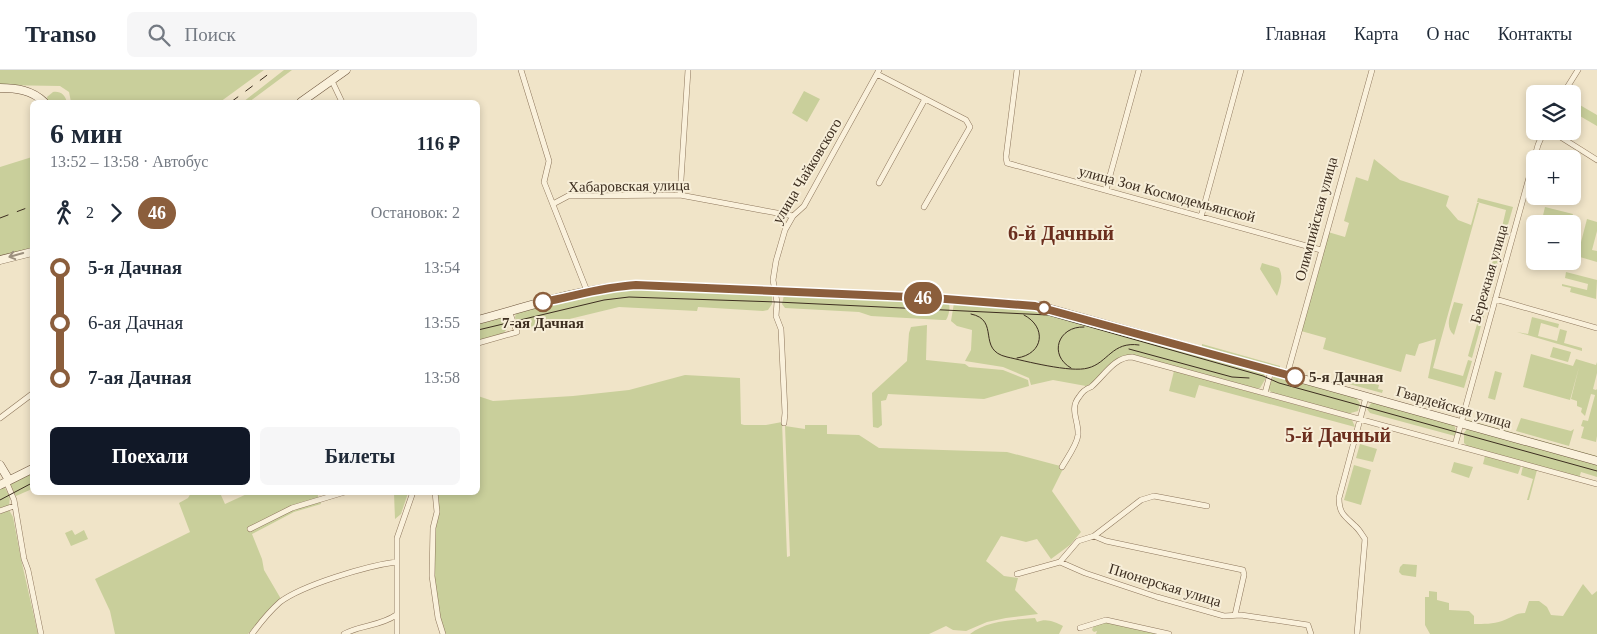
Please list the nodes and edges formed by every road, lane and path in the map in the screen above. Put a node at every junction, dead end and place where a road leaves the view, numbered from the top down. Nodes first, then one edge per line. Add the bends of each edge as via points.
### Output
1 (346, 70) edge
2 (520, 70) edge
3 (688, 70) edge
4 (1018, 70) edge
5 (1139, 70) edge
6 (1241, 70) edge
7 (1372, 70) edge
8 (1578, 70) edge
9 (878, 72) edge
10 (332, 81) junction
11 (1569, 85) edge
12 (0, 88) edge
13 (925, 99) junction
14 (41, 100) edge
15 (305, 100) edge
16 (341, 100) edge
17 (1540, 140) edge
18 (1565, 140) edge
19 (1597, 160) edge
20 (879, 183) dead end
21 (1106, 190) junction
22 (680, 195) junction
23 (553, 204) junction
24 (924, 207) dead end
25 (794, 216) junction
26 (1200, 217) junction
27 (1321, 250) junction
28 (30, 252) edge
29 (0, 260) edge
30 (587, 291) junction
31 (776, 291) junction
32 (1495, 299) junction
33 (509, 312) junction
34 (480, 319) edge
35 (1597, 328) edge
36 (480, 342) edge
37 (1271, 371) junction
38 (1287, 375) junction
39 (1265, 393) junction
40 (30, 396) edge
41 (1366, 397) junction
42 (0, 418) edge
43 (1360, 419) junction
44 (784, 422) dead end
45 (1461, 424) junction
46 (1456, 445) junction
47 (1597, 461) edge
48 (0, 465) edge
49 (1062, 467) dead end
50 (30, 470) edge
51 (5, 482) edge
52 (1597, 484) edge
53 (335, 495) edge
54 (412, 495) edge
55 (435, 495) edge
56 (14, 506) junction
57 (1207, 506) dead end
58 (0, 511) edge
59 (250, 529) dead end
60 (1094, 536) junction
61 (396, 562) junction
62 (1060, 562) junction
63 (1017, 574) dead end
64 (396, 615) junction
65 (1235, 615) junction
66 (1080, 628) dead end
67 (41, 634) edge
68 (252, 634) edge
69 (344, 634) edge
70 (397, 634) edge
71 (443, 634) edge
72 (1169, 634) edge
73 (1310, 634) edge
74 (1357, 634) edge

1 - 10 street
2 - 23 street via 549,161 544,182
3 - 22 street
4 - 21 street, улица Зои Космодемьянской via 1007,163
5 - 21 street
6 - 26 street
7 - 27 street, Олимпийская улица
8 - 11 street
9 - 13 street
9 - 25 street, улица Чайковского via 804,206
10 - 15 street
10 - 16 street
12 - 14 street via 24,91
13 - 20 street
13 - 24 street via 966,120 970,126
17 - 32 street, Бережная улица
18 - 19 street
21 - 26 street, улица Зои Космодемьянской
22 - 23 street, Хабаровская улица via 568,196
22 - 25 street, Хабаровская улица
23 - 30 street
25 - 31 street, улица Чайковского via 785,230 777,255 773,280
26 - 27 street, улица Зои Космодемьянской
27 - 38 street, Олимпийская улица
28 -> 29 street
30 - 31 street, Гвардейская улица via 636,285
30 - 33 street, Гвардейская улица
31 - 37 street, Гвардейская улица via 1035,306
31 - 44 street, улица Чайковского via 781,329
32 - 35 street
32 - 45 street, Бережная улица
33 - 34 street, Гвардейская улица
33 - 36 street via 517,332
37 - 38 street, Гвардейская улица
37 - 39 street
38 - 41 street, Гвардейская улица
39 - 43 street
39 - 49 street via 1124,357 1075,402 1077,440
40 - 42 street
41 - 43 street
41 - 45 street, Гвардейская улица
43 - 46 street
43 - 74 street via 1339,498 1342,513 1365,539
45 - 46 street, Бережная улица
45 - 47 street, Гвардейская улица
46 - 52 street
48 - 51 street
50 - 51 street
51 - 56 street
53 - 59 street via 292,508
54 - 61 street via 396,538
55 - 71 street via 432,576
56 - 58 street
56 - 67 street
57 - 60 street via 1154,496 1141,500
60 - 62 street via 1078,540
60 - 65 street via 1244,570
61 - 64 street
61 - 68 street via 337,577 298,592 281,602
62 - 63 street
62 - 65 street, Пионерская улица via 1157,597 1224,616
64 - 69 street via 388,621
64 - 70 street
65 - 73 street, Пионерская улица via 1308,625
66 - 72 street via 1106,620

